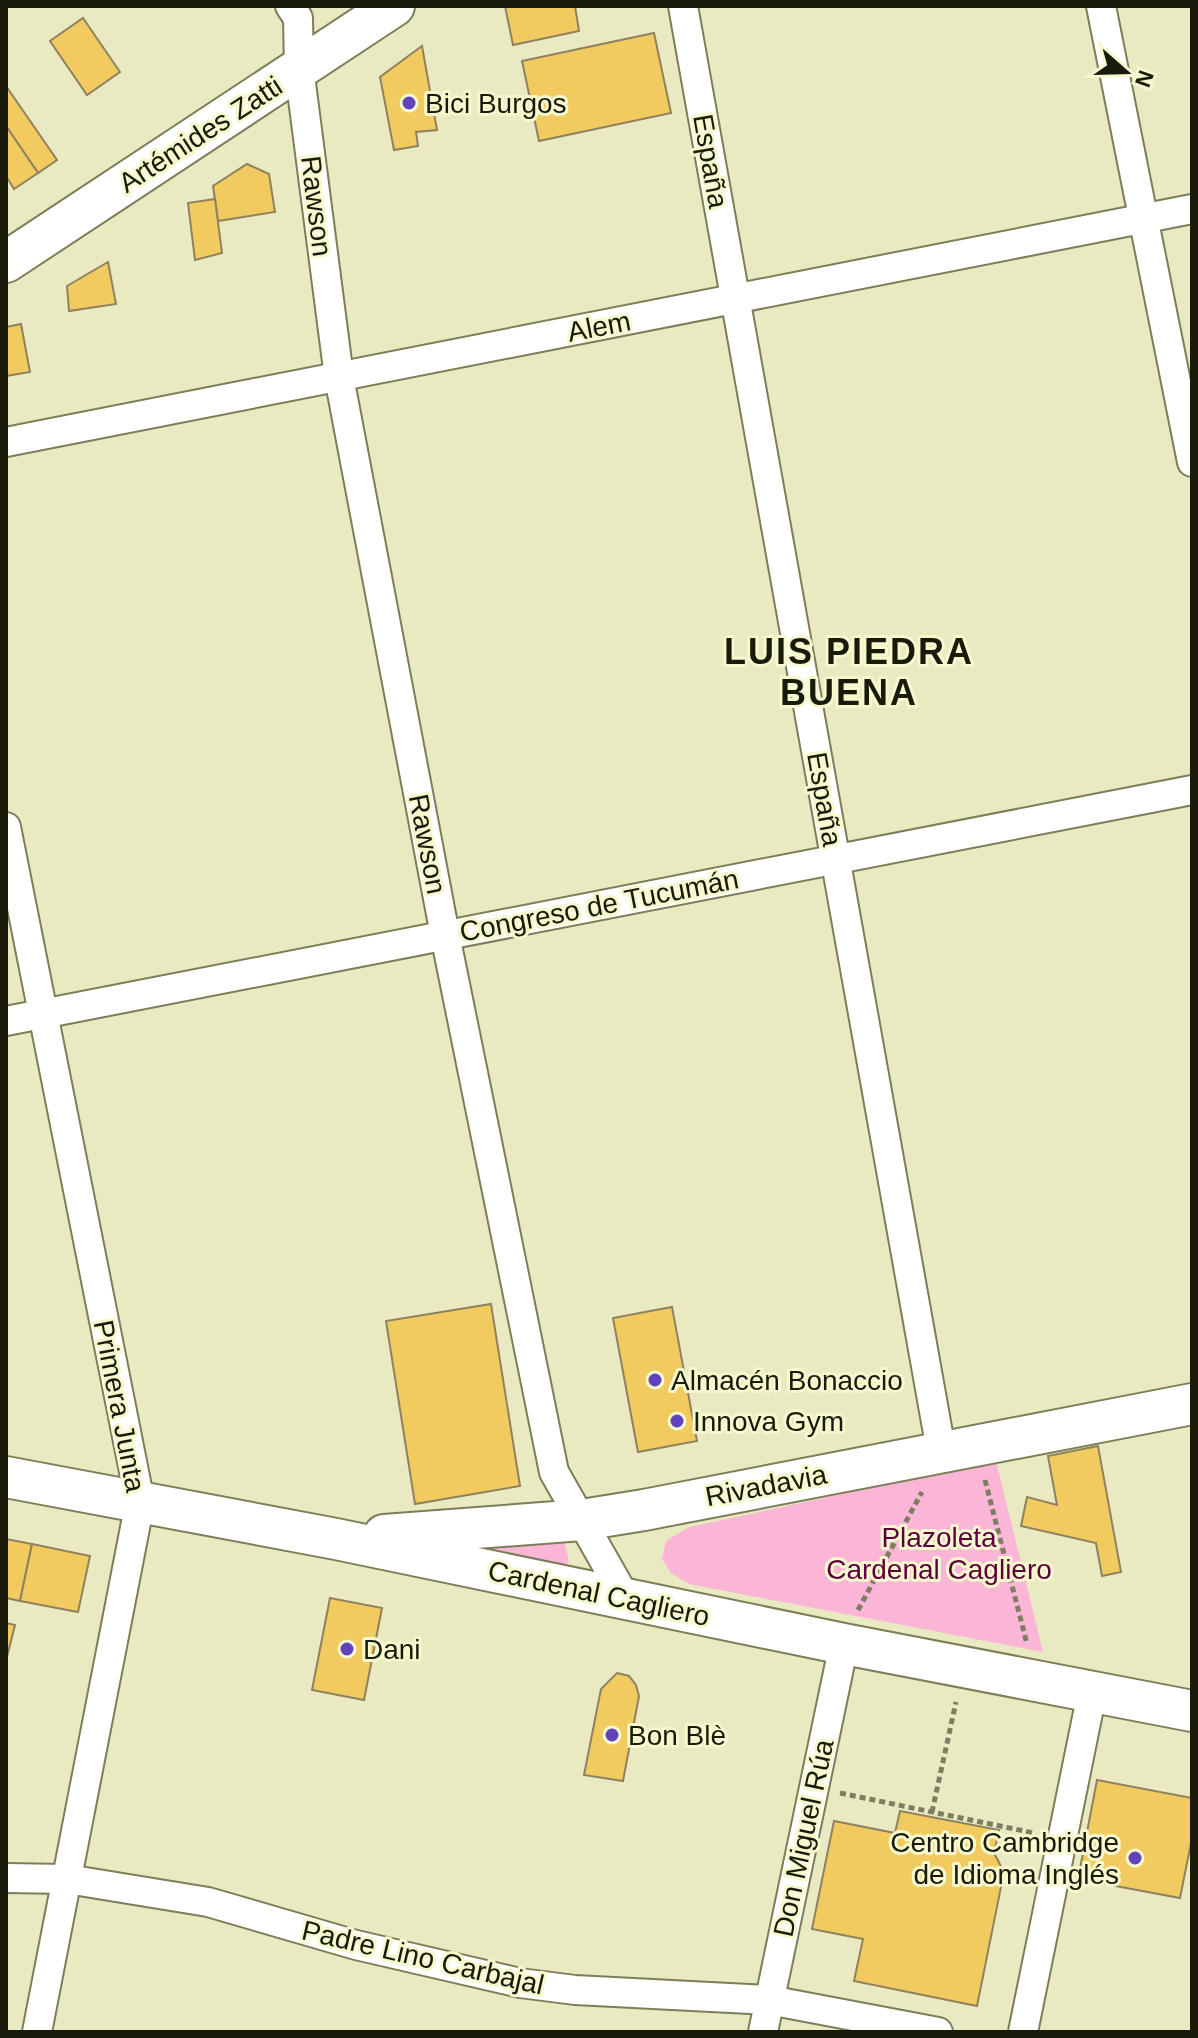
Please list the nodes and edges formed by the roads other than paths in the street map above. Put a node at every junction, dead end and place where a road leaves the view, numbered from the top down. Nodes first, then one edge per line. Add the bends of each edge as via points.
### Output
1 (290, 6) edge
2 (394, 6) edge
3 (683, 6) edge
4 (1101, 6) edge
5 (299, 68) junction
6 (1192, 209) edge
7 (1143, 219) junction
8 (6, 262) edge
9 (735, 299) junction
10 (339, 377) junction
11 (6, 442) edge
12 (1192, 462) edge
13 (1192, 790) edge
14 (6, 827) edge
15 (836, 859) junction
16 (445, 935) junction
17 (43, 1014) junction
18 (6, 1021) edge
19 (1192, 1404) edge
20 (958, 1447) junction
21 (6, 1477) edge
22 (140, 1502) junction
23 (582, 1520) junction
24 (336, 1539) junction
25 (626, 1599) junction
26 (844, 1644) junction
27 (1092, 1693) junction
28 (1192, 1711) edge
29 (6, 1878) edge
30 (67, 1879) junction
31 (769, 2000) junction
32 (37, 2032) edge
33 (763, 2032) edge
34 (938, 2032) edge
35 (1023, 2032) edge

1 - 5 street, Rawson via 298,18
2 - 5 main road, Artémides Zatti
3 - 9 street, España
4 - 7 street
5 - 8 main road, Artémides Zatti
5 - 10 street, Rawson
6 - 7 street, Alem
7 - 9 street, Alem
7 - 12 street
9 - 10 street, Alem
9 - 15 street, España
10 - 11 street, Alem
10 - 16 street, Rawson
13 - 15 street, Congreso de Tucumán
14 - 17 street, Primera Junta
15 - 16 street, Congreso de Tucumán
15 - 20 street, España
16 - 17 street, Congreso de Tucumán
16 - 23 street, Rawson via 554,1472
17 - 18 street, Congreso de Tucumán
17 - 22 street, Primera Junta
19 - 20 main road, Rivadavia
20 - 23 main road, Rivadavia
21 - 22 main road, Cardenal Cagliero
22 - 24 main road, Cardenal Cagliero
22 - 30 street, Primera Junta
23 - 24 main road, Rivadavia
23 - 25 street, Rawson
24 - 25 main road, Cardenal Cagliero
25 - 26 main road, Cardenal Cagliero
26 - 27 main road, Cardenal Cagliero
26 - 31 street, Don Miguel Rúa
27 - 28 main road, Cardenal Cagliero
27 - 35 street
29 - 30 street, Padre Lino Carbajal
30 - 31 street, Padre Lino Carbajal via 208,1902 356,1945 520,1983
30 - 32 street, Primera Junta
31 - 33 street, Don Miguel Rúa
31 - 34 street, Padre Lino Carbajal

